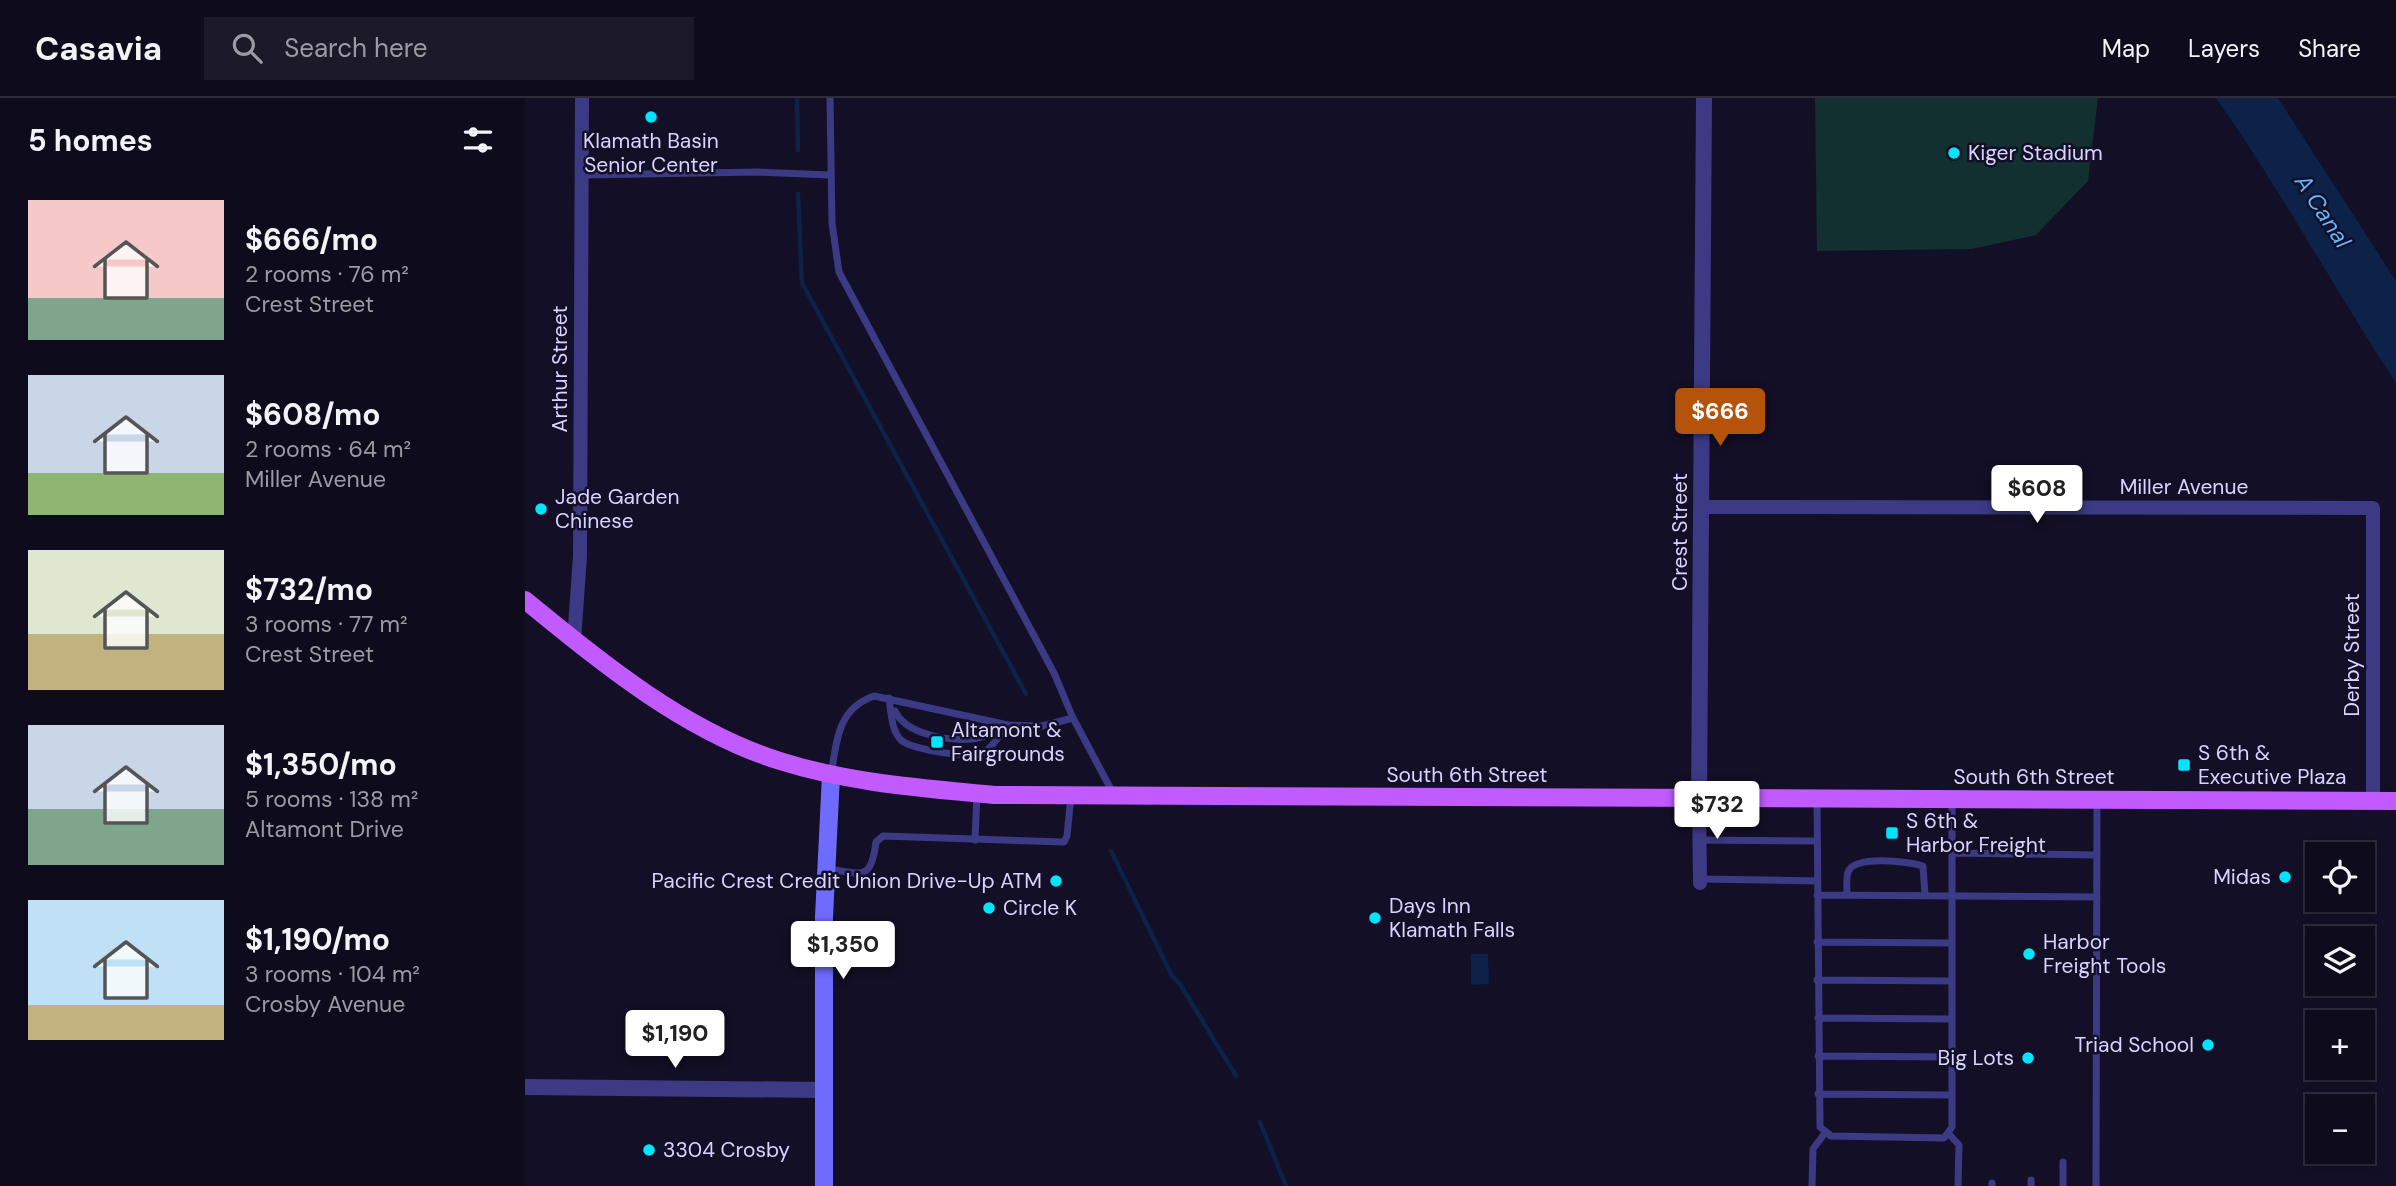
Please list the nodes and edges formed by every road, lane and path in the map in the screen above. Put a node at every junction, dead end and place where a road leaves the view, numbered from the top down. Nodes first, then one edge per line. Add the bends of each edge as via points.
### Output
1 (582, 98) edge
2 (830, 98) edge
3 (1705, 98) edge
4 (582, 175) junction
5 (830, 175) junction
6 (1701, 507) junction
7 (2374, 508) joint
8 (525, 600) edge
9 (525, 616) edge
10 (574, 640) junction
11 (889, 698) junction
12 (1073, 718) junction
13 (1008, 725) junction
14 (831, 775) junction
15 (977, 793) junction
16 (1071, 796) junction
17 (1114, 796) junction
18 (1699, 798) junction
19 (1817, 799) junction
20 (1952, 800) junction
21 (2097, 800) junction
22 (2373, 801) junction
23 (2396, 801) edge
24 (975, 840) junction
25 (1699, 841) junction
26 (1817, 841) junction
27 (1952, 853) junction
28 (2097, 855) junction
29 (826, 869) junction
30 (1700, 881) joint
31 (1817, 881) junction
32 (1817, 895) junction
33 (1847, 895) junction
34 (1925, 895) junction
35 (1952, 895) junction
36 (2097, 897) junction
37 (1817, 942) junction
38 (1952, 943) junction
39 (1817, 981) junction
40 (1952, 981) junction
41 (1818, 1018) junction
42 (1952, 1019) junction
43 (1818, 1056) junction
44 (1952, 1057) junction
45 (525, 1087) edge
46 (825, 1090) junction
47 (1818, 1094) junction
48 (1952, 1096) junction
49 (1825, 1133) junction
50 (1949, 1134) junction
51 (2063, 1162) dead end
52 (824, 1186) edge
53 (1812, 1186) edge
54 (1958, 1186) edge
55 (2063, 1186) edge
56 (2096, 1186) edge

1 - 4 street, Arthur Street
2 - 5 lane
3 - 6 street, Crest Street
4 - 5 lane
4 - 10 street, Arthur Street via 580,556
5 - 12 lane via 839,272 1048,662
6 - 7 street, Miller Avenue
6 - 18 street, Crest Street
7 - 22 street, Derby Street
8 - 10 main road, South 6th Street
9 - 10 main road, South 6th Street
10 - 14 main road, South 6th Street via 652,697 720,734 777,760
11 - 13 lane
11 - 13 lane via 898,719 915,730 974,739
11 - 13 lane via 895,733 913,746 979,754
11 - 14 lane via 874,696 850,709 841,721
12 - 13 lane via 1042,726
12 - 17 lane
14 - 15 main road, South 6th Street
14 - 29 main road
15 - 16 main road, South 6th Street
15 - 24 lane
16 - 17 main road, South 6th Street
16 - 24 lane via 1063,842
17 - 18 main road, South 6th Street
18 - 19 main road, South 6th Street
18 - 25 street, Crest Street
19 - 20 main road, South 6th Street
19 - 26 lane
20 - 21 main road, South 6th Street
20 - 27 lane
21 - 22 main road, South 6th Street
21 - 28 lane
22 - 23 main road, South 6th Street
24 - 29 lane via 883,836 876,842 869,870
25 - 26 lane
25 - 30 street, Crest Street
26 - 31 lane
27 - 28 lane
27 - 35 lane
28 - 36 lane
29 - 46 main road
30 - 31 lane
31 - 32 lane
32 - 33 lane
32 - 37 lane
33 - 34 lane
33 - 34 lane via 1848,872 1862,861 1923,866
34 - 35 lane
35 - 36 lane
35 - 38 lane
36 - 56 lane
37 - 38 lane
37 - 39 lane
38 - 40 lane
39 - 40 lane
39 - 41 lane
40 - 42 lane
41 - 42 lane
41 - 43 lane
42 - 44 lane
43 - 44 lane
43 - 47 lane
44 - 48 lane
45 - 46 street
46 - 52 main road
47 - 48 lane
47 - 49 lane via 1818,1116
48 - 50 lane
49 - 50 lane via 1944,1138
49 - 53 lane via 1813,1149
50 - 54 lane via 1959,1145
51 - 55 lane

